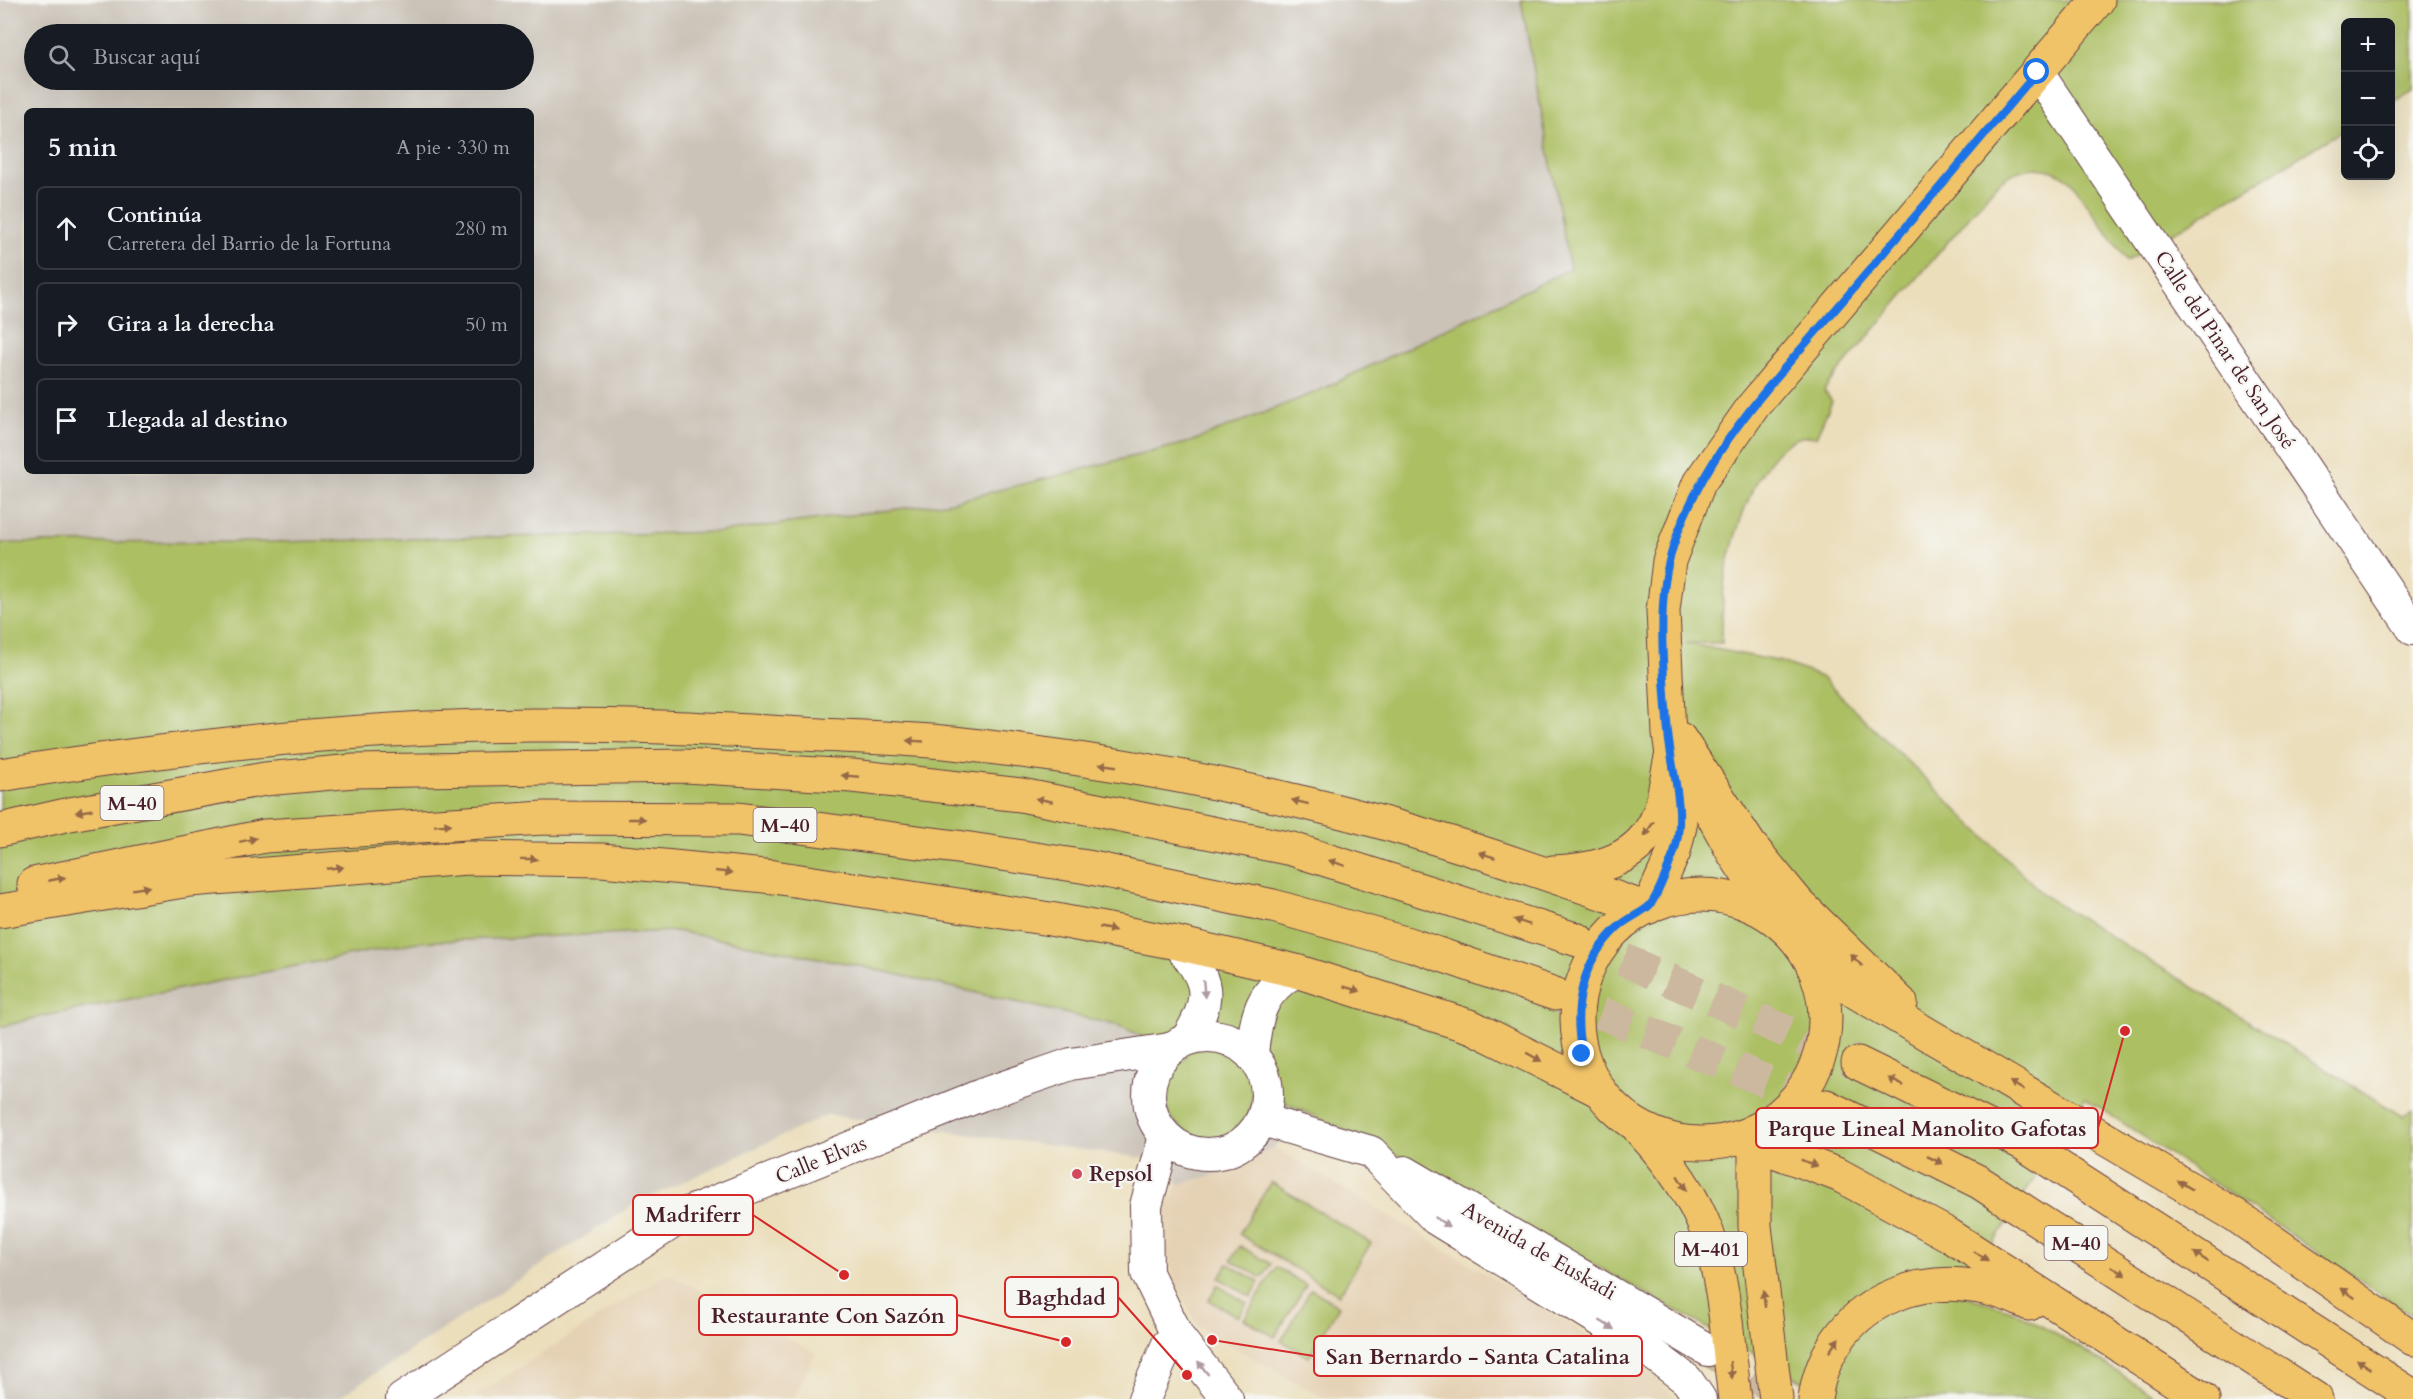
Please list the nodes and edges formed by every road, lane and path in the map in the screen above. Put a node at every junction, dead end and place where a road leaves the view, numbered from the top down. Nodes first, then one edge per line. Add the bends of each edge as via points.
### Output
1 (2098, 0) edge
2 (2037, 72) junction
3 (2413, 629) edge
4 (1676, 746) junction
5 (0, 775) edge
6 (265, 779) junction
7 (0, 797) edge
8 (0, 830) edge
9 (1543, 872) junction
10 (0, 891) edge
11 (1647, 907) junction
12 (0, 911) edge
13 (1778, 921) junction
14 (1578, 940) tunnel mouth
15 (1177, 943) junction
16 (1812, 962) junction
17 (1296, 971) junction
18 (1555, 994) tunnel mouth
19 (1944, 1043) junction
20 (1179, 1044) junction
21 (1252, 1054) junction
22 (1858, 1063) tunnel mouth
23 (1071, 1064) junction
24 (1600, 1091) junction
25 (1149, 1096) junction
26 (1826, 1106) tunnel mouth
27 (1263, 1120) junction
28 (1632, 1122) junction
29 (1165, 1136) junction
30 (1750, 1137) junction
31 (1371, 1152) junction
32 (1178, 1337) junction
33 (2413, 1339) edge
34 (1708, 1350) tunnel mouth
35 (2197, 1395) edge
36 (2413, 1396) edge
37 (402, 1399) edge
38 (1144, 1399) edge
39 (1227, 1399) edge
40 (1700, 1399) edge
41 (1735, 1399) edge
42 (1776, 1399) edge
43 (1815, 1399) edge
44 (2316, 1399) edge

1 - 2 main road
2 - 3 street, Calle del Pinar de San José
2 - 4 main road via 1754,405 1699,483 1669,561 1663,611 1666,689
4 -> 9 main road via 1659,814 1633,850 1603,867
4 - 11 main road via 1680,826 1674,852
4 - 13 main road via 1711,814
19 -> 4 main road via 1798,903
9 -> 5 main road via 1294,800 1151,771 953,743 748,731 535,725 383,732 232,745
6 - 7 main road via 144,776
6 -> 8 main road, M-40
14 -> 6 main road, M-40 via 1292,849 1021,795 852,776 685,766 354,771
9 - 11 main road
10 -> 18 main road, M-40 via 265,836 543,818 738,819 1087,867 1273,906 1412,945
11 - 13 main road via 1675,898 1711,896 1746,903
11 - 24 main road via 1607,938 1581,986 1577,1013 1579,1041
12 -> 15 main road via 190,880 467,858 602,860 785,878
13 - 16 main road
15 - 17 main road
15 -> 20 street via 1205,983 1205,1006
16 - 19 main road
16 - 30 main road via 1825,1006 1821,1053 1800,1094
17 - 21 street via 1281,980 1264,1000 1255,1023
17 -> 24 main road via 1472,1026
33 -> 19 main road via 2235,1215
20 - 21 street via 1204,1035 1222,1037
20 - 23 street, Calle Elvas
20 - 25 street via 1154,1070
21 - 27 street via 1267,1085
36 -> 22 main road, M-40 via 2022,1143
23 - 25 street via 1106,1071
23 - 37 street, Calle Elvas via 981,1095 687,1213
24 - 28 main road
25 - 29 street via 1155,1122
26 -> 44 main road, M-40 via 1979,1182
27 - 29 street via 1252,1136 1218,1154 1180,1148
27 - 31 street, Avenida de Euskadi
28 - 30 main road via 1660,1136 1691,1142
28 -> 41 main road, M-401 via 1667,1159 1707,1233 1718,1278
29 - 32 street via 1146,1206 1147,1273
30 -> 35 main road via 1839,1175 1949,1235
42 -> 30 main road via 1755,1226
31 - 34 street, Avenida de Euskadi
31 -> 40 street via 1436,1219 1645,1348 1687,1380
32 - 38 street via 1168,1344
39 -> 32 street
43 -> 35 main road via 1828,1352 1846,1327 1862,1314 1899,1292 1958,1284 1982,1286 2016,1297

